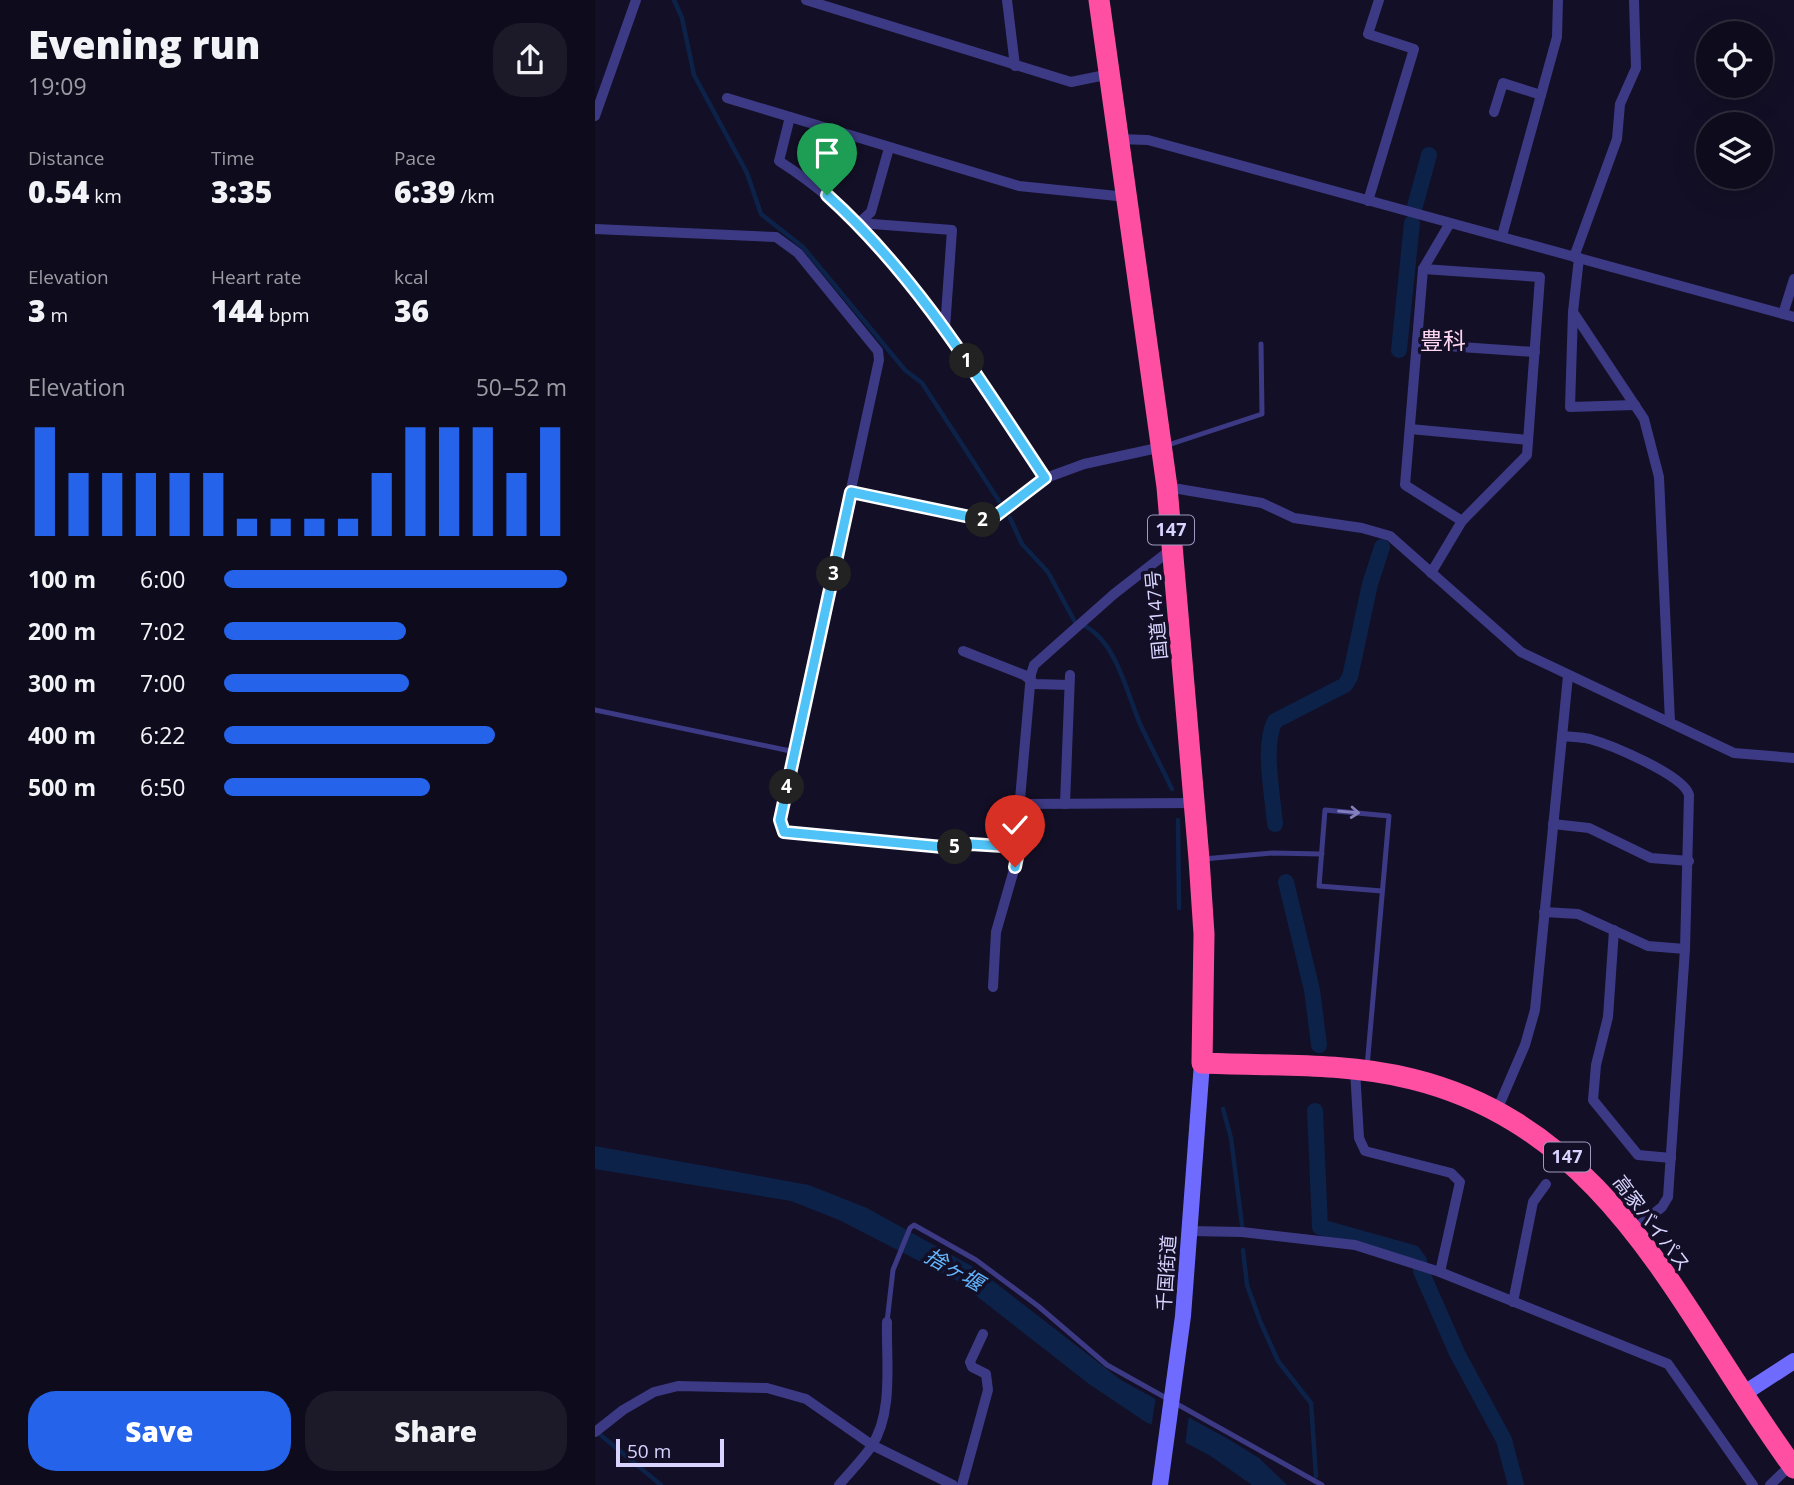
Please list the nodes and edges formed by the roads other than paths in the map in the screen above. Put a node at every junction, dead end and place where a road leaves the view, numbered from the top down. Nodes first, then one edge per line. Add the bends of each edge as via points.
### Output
1 (636, 0) edge
2 (806, 0) edge
3 (1007, 0) edge
4 (1099, 0) edge
5 (1379, 0) edge
6 (1558, 0) edge
7 (1634, 0) edge
8 (1015, 66) junction
9 (1109, 74) junction
10 (1541, 95) junction
11 (727, 98) dead end
12 (1494, 112) dead end
13 (595, 116) edge
14 (790, 117) junction
15 (1118, 139) junction
16 (889, 148) junction
17 (1127, 194) junction
18 (1368, 201) junction
19 (859, 223) junction
20 (1450, 223) junction
21 (595, 229) edge
22 (1502, 236) junction
23 (1576, 257) junction
24 (1423, 269) junction
25 (1794, 279) edge
26 (1573, 312) junction
27 (1788, 316) edge
28 (945, 328) junction
29 (1261, 344) dead end
30 (1417, 344) junction
31 (1535, 352) junction
32 (1635, 405) junction
33 (1410, 429) junction
34 (1528, 440) junction
35 (1162, 447) junction
36 (1045, 478) junction
37 (1167, 487) junction
38 (851, 492) junction
39 (1462, 521) junction
40 (1173, 553) junction
41 (1431, 573) junction
42 (963, 650) dead end
43 (1568, 676) junction
44 (1031, 681) junction
45 (595, 710) edge
46 (1670, 722) junction
47 (1562, 736) junction
48 (795, 752) junction
49 (1794, 758) edge
50 (1192, 803) junction
51 (1025, 804) junction
52 (1065, 804) junction
53 (1553, 824) junction
54 (1019, 847) junction
55 (1322, 854) junction
56 (1199, 859) junction
57 (1689, 861) junction
58 (1382, 891) junction
59 (1545, 912) junction
60 (1614, 930) junction
61 (1685, 949) junction
62 (993, 987) dead end
63 (1202, 1063) junction
64 (1361, 1071) junction
65 (1497, 1110) junction
66 (1671, 1158) junction
67 (1546, 1184) dead end
68 (1633, 1230) junction
69 (1190, 1231) junction
70 (1440, 1272) junction
71 (1513, 1302) junction
72 (887, 1322) joint
73 (983, 1334) dead end
74 (1794, 1361) edge
75 (1744, 1394) junction
76 (1172, 1402) junction
77 (595, 1432) edge
78 (872, 1445) junction
79 (1793, 1466) edge
80 (839, 1485) edge
81 (953, 1485) edge
82 (962, 1485) edge
83 (1160, 1485) edge
84 (1322, 1485) edge
85 (1753, 1485) edge
86 (1770, 1485) edge

1 - 13 street
2 - 8 street
3 - 8 street
4 - 9 highway, 国道147号 / 147
5 - 18 street via 1368,34 1414,49
6 - 10 street via 1557,37
7 - 23 street via 1636,68 1620,104 1617,139
8 - 9 street via 1071,82
9 - 15 highway, 国道147号 / 147
10 - 12 street via 1503,83
10 - 22 street
11 - 14 street
14 - 16 street
14 - 19 street via 779,161
15 - 17 highway, 国道147号 / 147
15 - 18 street via 1148,140
16 - 17 street via 1019,186 1117,197
16 - 19 street via 871,212
17 - 35 highway, 国道147号 / 147
18 - 20 street
19 - 28 street
19 - 28 street via 952,230
20 - 22 street
20 - 24 street
21 - 38 street via 770,235 798,253 878,351
22 - 23 street
23 - 26 street
23 - 27 street
24 - 30 street
24 - 31 street via 1540,277
25 - 27 street
26 - 32 street
26 - 32 street via 1570,407
28 - 36 street
29 - 35 lane via 1262,414
30 - 31 street
30 - 33 street
31 - 34 street
32 - 46 street via 1644,419 1659,477
33 - 34 street
33 - 39 street via 1405,485
34 - 39 street via 1527,455
35 - 36 street via 1084,464
35 - 37 highway, 国道147号 / 147
36 - 38 street via 989,521
37 - 40 highway, 国道147号 / 147
37 - 41 street via 1262,503 1294,518 1377,531 1390,536
38 - 48 street
39 - 41 street
40 - 44 street via 1114,594 1054,646 1034,665
40 - 50 highway, 国道147号 / 147
41 - 43 street via 1521,652
42 - 44 street
43 - 46 street
43 - 47 street
44 - 51 street via 1020,799
44 - 52 street via 1069,680
45 - 48 lane
46 - 49 street via 1734,753
47 - 53 street
47 - 57 street via 1609,747 1681,782 1689,795
48 - 54 street via 781,812 784,832 953,848 971,844
50 - 52 street
50 - 56 highway, 国道147号 / 147
51 - 52 street
51 - 54 street
53 - 57 street via 1588,828 1651,858
53 - 59 street
54 - 62 street via 996,932
55 - 56 lane
55 - 58 lane via 1319,886
55 -> 58 lane via 1325,810 1389,816
56 - 63 highway, 国道147号 / 147
57 - 61 street
58 - 64 lane
59 - 60 street via 1578,914
59 - 65 street via 1535,1010
60 - 61 street via 1648,946
60 - 66 street via 1608,1017 1593,1100 1638,1155
61 - 66 street
63 - 64 highway, 高家バイパス / 147
63 - 69 main road, 千国街道
64 - 65 highway, 高家バイパス / 147 via 1438,1086
64 - 70 street via 1359,1138 1365,1151 1451,1173 1460,1182
65 - 68 highway, 高家バイパス / 147 via 1576,1165
66 - 68 street via 1668,1197
67 - 71 street via 1533,1202
68 - 75 highway, 高家バイパス / 147
69 - 70 street via 1330,1240
69 - 76 main road, 千国街道
70 - 71 street
71 - 85 street via 1668,1364
72 - 76 lane via 898,1255 914,1225 976,1260 1107,1364
72 - 78 street via 886,1398
73 - 82 street via 970,1362 986,1374 988,1390
74 - 75 main road
75 - 79 highway, 高家バイパス / 147
76 - 83 main road, 千国街道
76 - 84 lane
77 - 78 street via 654,1392 678,1386 767,1388 806,1399
78 - 80 street
78 - 81 street
79 - 86 street

